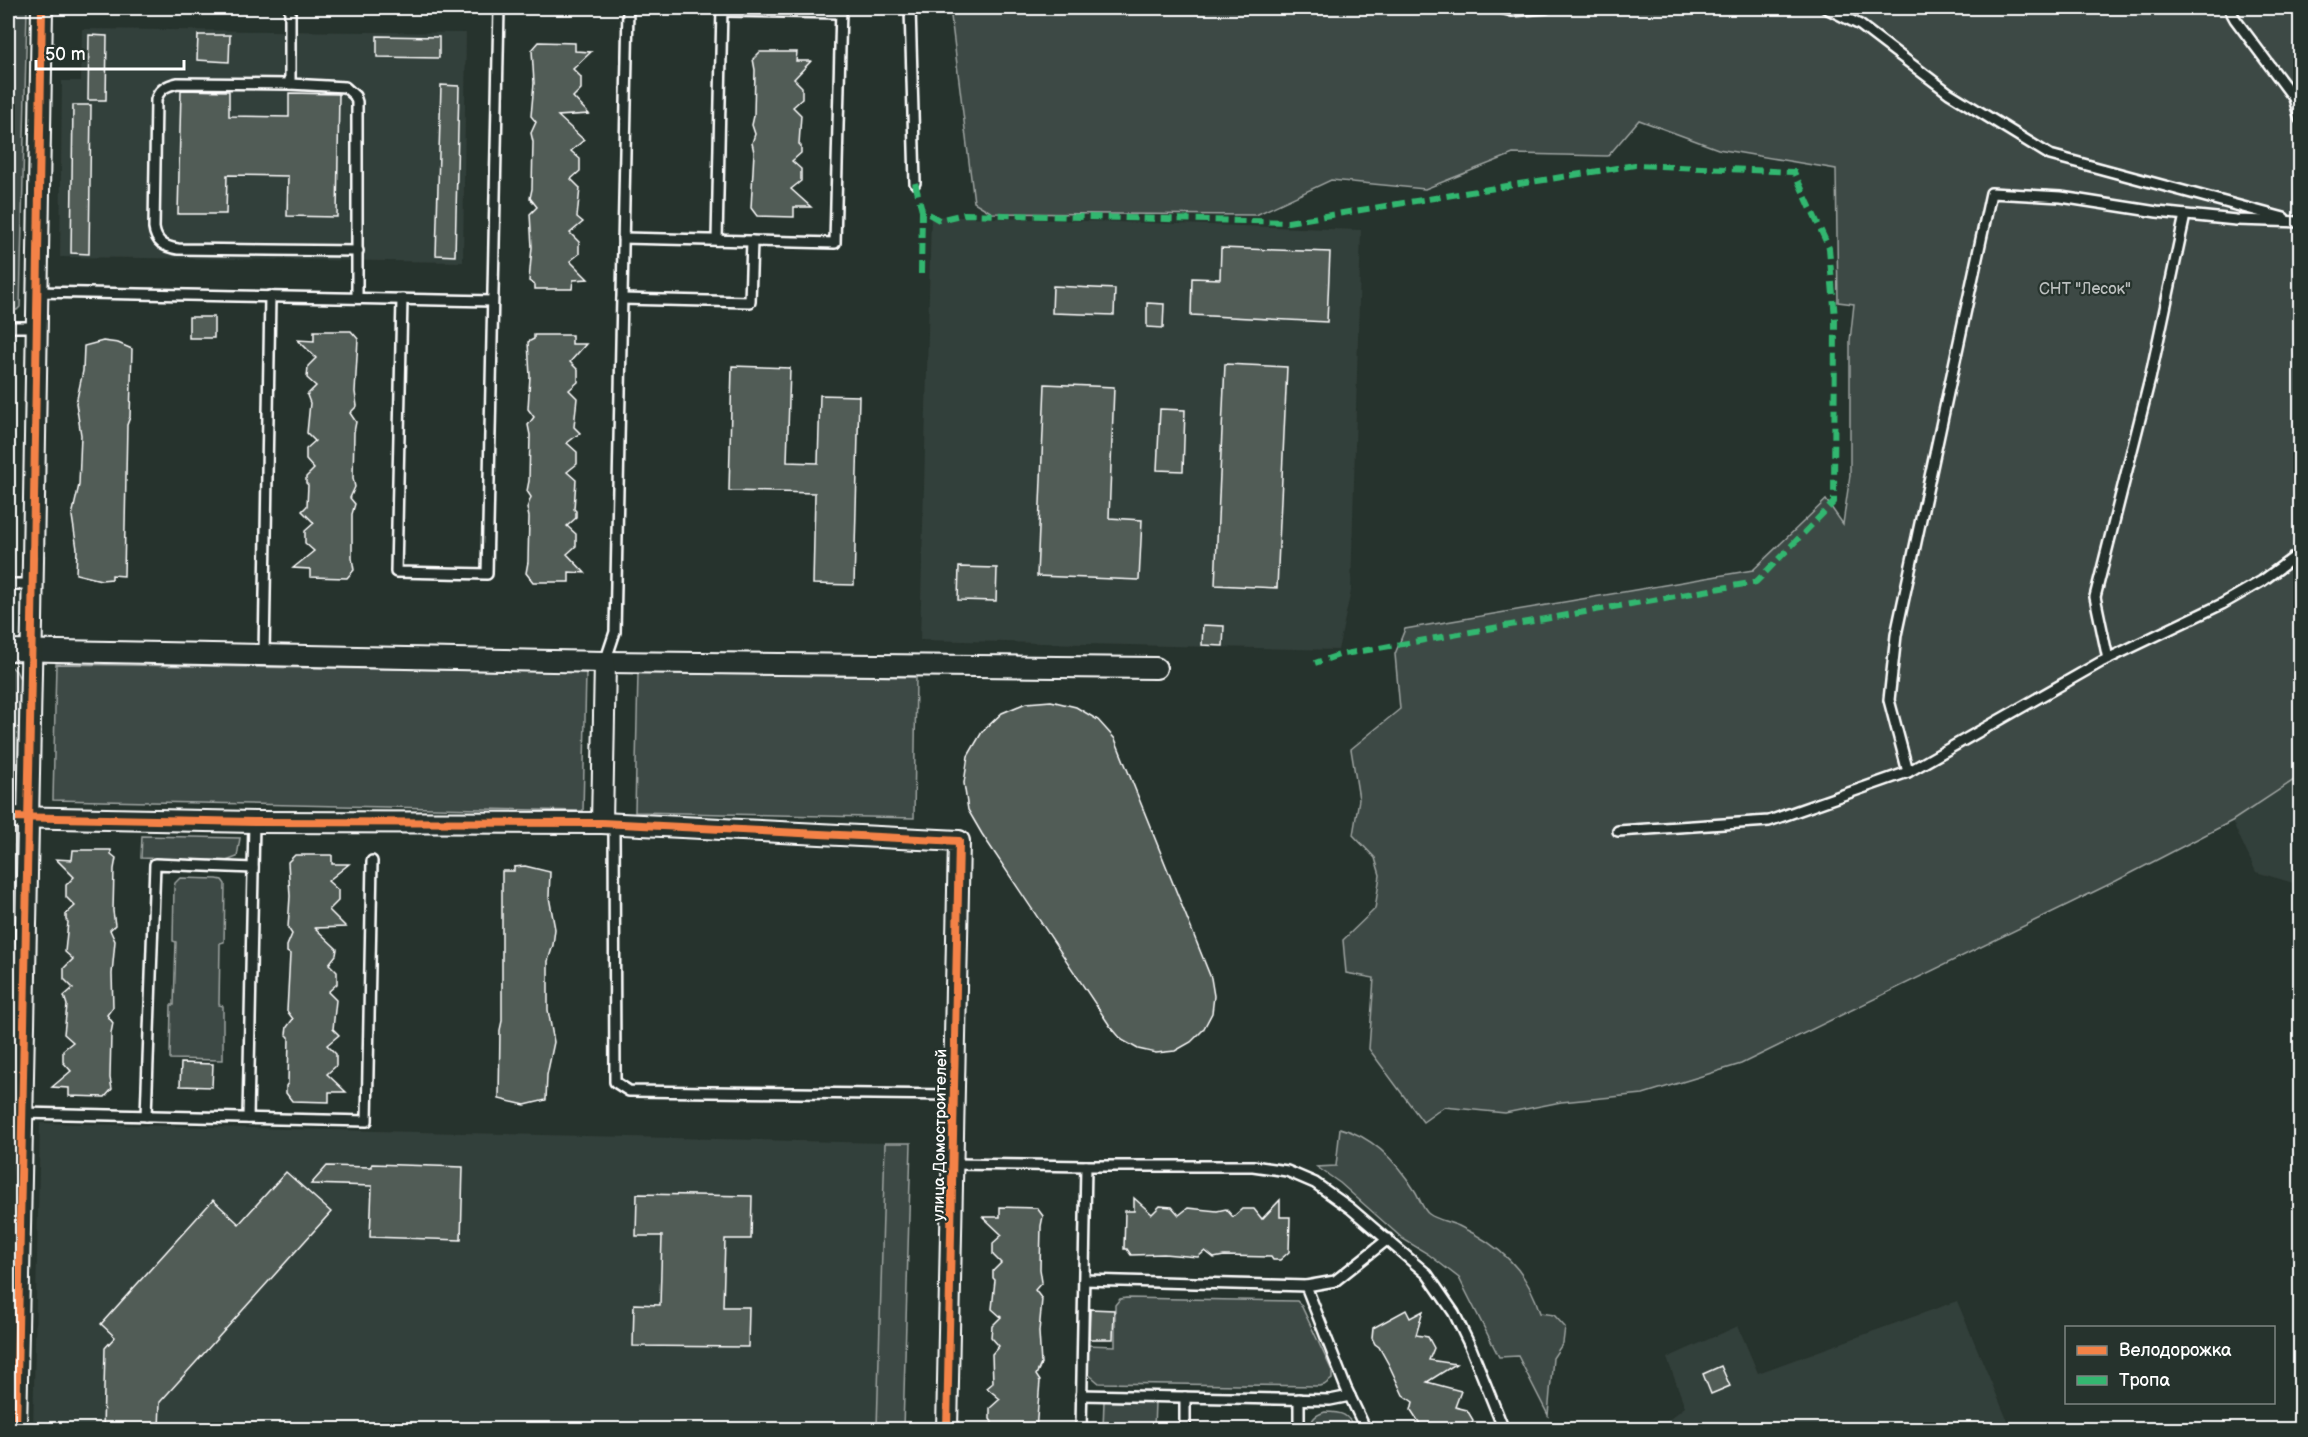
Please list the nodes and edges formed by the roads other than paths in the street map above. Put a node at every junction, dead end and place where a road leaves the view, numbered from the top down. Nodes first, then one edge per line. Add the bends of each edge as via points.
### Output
1 (42, 8) edge
2 (290, 8) edge
3 (498, 8) edge
4 (628, 8) edge
5 (910, 8) edge
6 (1501, 8) edge
7 (1546, 8) edge
8 (1826, 8) edge
9 (2229, 8) edge
10 (722, 9) edge
11 (841, 10) edge
12 (290, 84) junction
13 (2301, 119) edge
14 (915, 183) dead end
15 (2185, 215) junction
16 (623, 238) junction
17 (717, 240) junction
18 (752, 241) junction
19 (358, 251) junction
20 (37, 292) junction
21 (270, 296) junction
22 (357, 298) junction
23 (402, 299) junction
24 (622, 299) junction
25 (492, 301) junction
26 (8, 327) edge
27 (37, 327) junction
28 (2301, 553) edge
29 (8, 584) edge
30 (33, 584) junction
31 (8, 650) edge
32 (32, 650) junction
33 (264, 654) junction
34 (2108, 658) junction
35 (605, 662) junction
36 (1156, 668) dead end
37 (1908, 772) junction
38 (8, 817) edge
39 (28, 817) junction
40 (254, 822) junction
41 (608, 823) junction
42 (1618, 831) dead end
43 (372, 861) dead end
44 (253, 868) junction
45 (953, 1095) junction
46 (146, 1116) junction
47 (248, 1118) junction
48 (17, 1125) edge
49 (952, 1164) junction
50 (1086, 1167) junction
51 (1388, 1239) junction
52 (1084, 1280) junction
53 (1306, 1286) junction
54 (1081, 1395) junction
55 (1350, 1396) junction
56 (1185, 1397) junction
57 (1299, 1400) junction
58 (16, 1430) edge
59 (947, 1430) edge
60 (1081, 1430) edge
61 (1185, 1430) edge
62 (1299, 1430) edge
63 (1366, 1430) edge
64 (1504, 1430) edge

1 - 20 street
2 - 12 lane
3 - 25 lane
4 - 16 lane
5 - 14 lane
6 - 7 lane
8 - 15 lane via 1860,25 1949,93 2049,155 2301,222
9 - 13 lane via 2294,98
10 - 11 lane
10 - 17 lane
11 - 18 lane via 835,243
12 - 19 lane via 345,87 355,96
12 - 19 lane via 178,83 160,91 156,100 157,238 165,246 178,249
15 - 34 lane via 2150,379 2095,597
15 - 37 lane via 2061,196 1991,193 1896,635 1889,699
16 - 17 lane
16 - 24 lane
17 - 18 lane
18 - 24 lane via 750,302
19 - 22 lane
20 - 21 lane
20 - 27 street
21 - 22 lane
21 - 33 lane
22 - 23 lane
23 - 25 lane
23 - 25 lane via 396,572 487,574
24 - 35 lane via 615,632
26 - 27 lane
27 - 30 street
28 - 34 lane via 2222,604
29 - 30 lane
30 - 32 street
31 - 32 street
32 - 33 street
32 - 39 street
33 - 35 street
34 - 37 lane
35 - 36 street
35 - 41 street
37 - 42 lane via 1769,821
38 - 39 street
39 - 40 street
39 - 48 street
40 - 41 street
40 - 44 lane
41 - 45 lane via 615,1082 621,1088
41 - 45 street, улица Домостроителей via 959,841
43 - 47 lane via 367,1120
44 - 46 lane via 154,864
44 - 47 lane
45 - 49 street, улица Домостроителей
46 - 47 lane
46 - 48 lane
48 - 58 street
49 - 50 lane
49 - 59 street, улица Домостроителей
50 - 51 lane via 1248,1166 1287,1170 1315,1183
50 - 52 lane
51 - 53 lane via 1335,1281
51 - 64 lane via 1427,1274 1454,1313
52 - 53 lane
52 - 54 lane
53 - 55 lane
54 - 56 lane
54 - 60 lane
55 - 57 lane
55 - 63 lane
56 - 57 lane
56 - 61 lane
57 - 62 lane

